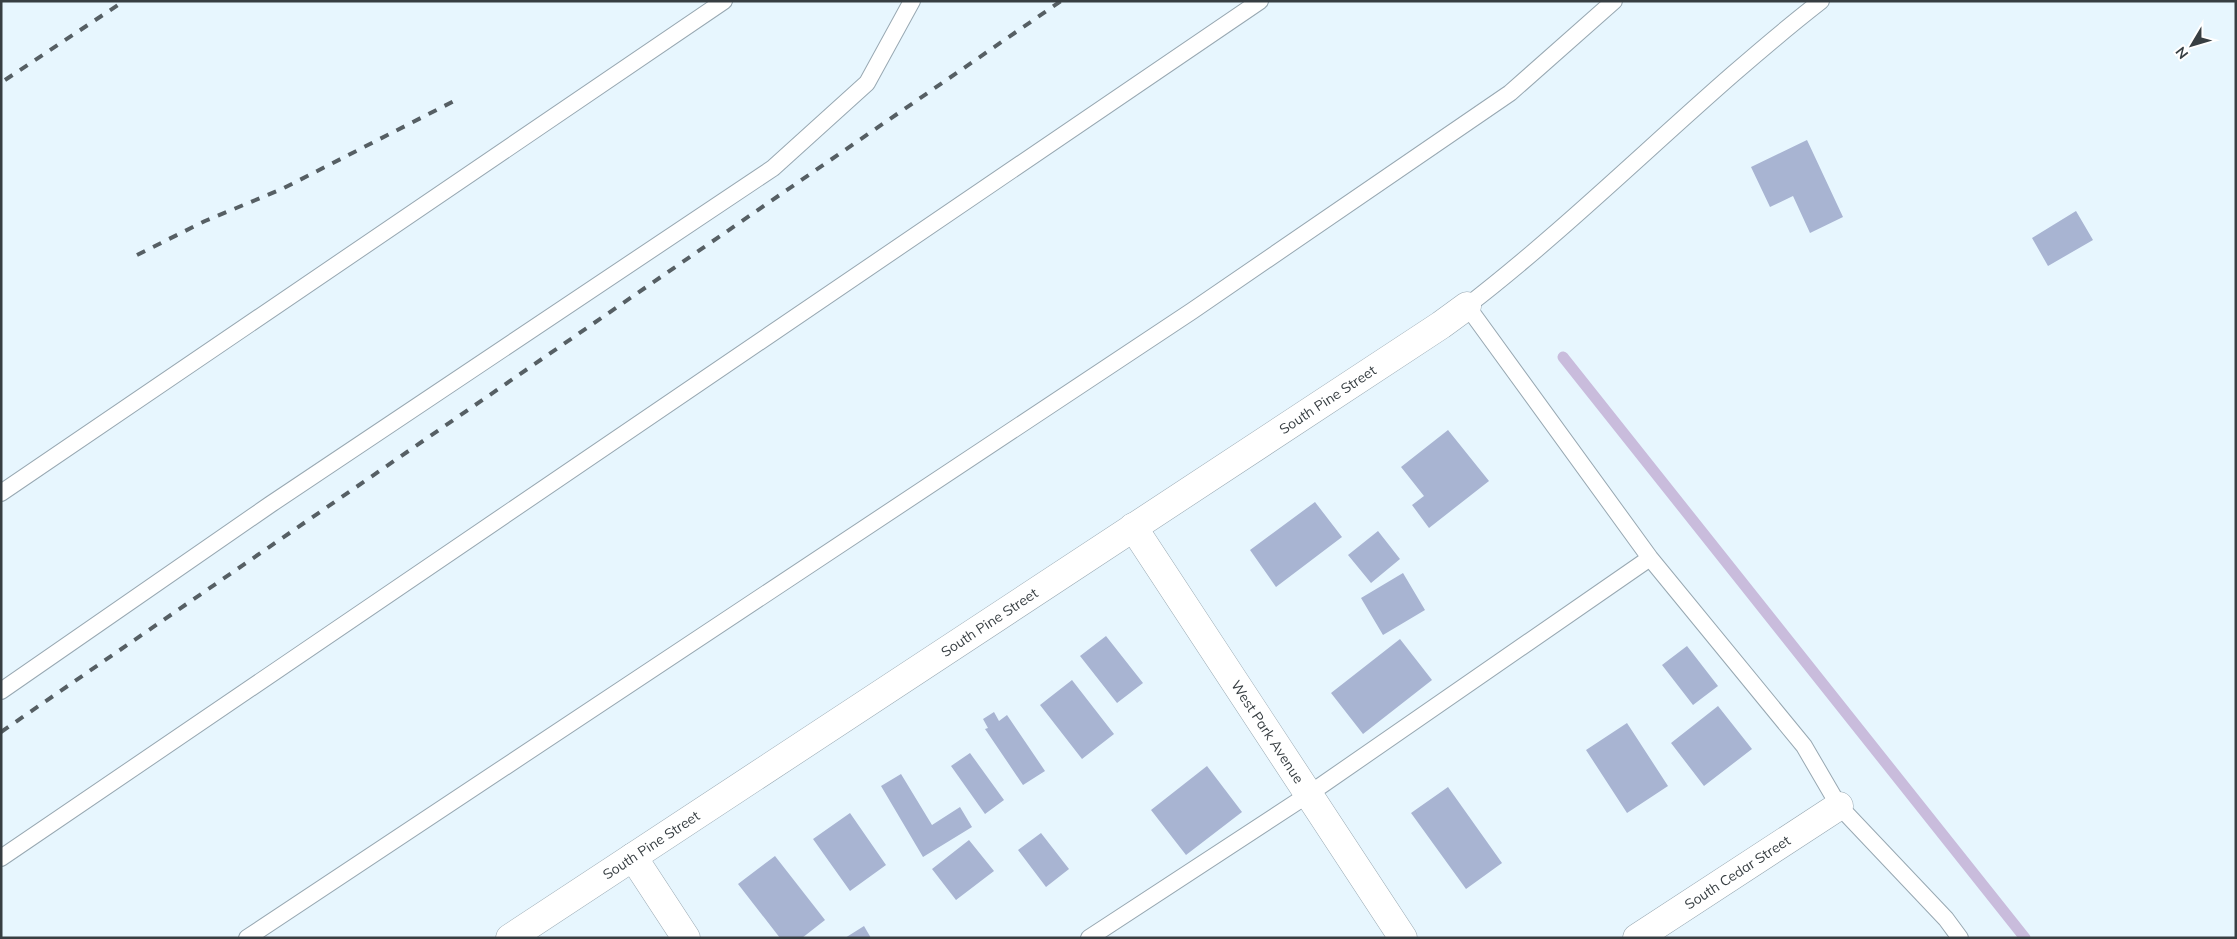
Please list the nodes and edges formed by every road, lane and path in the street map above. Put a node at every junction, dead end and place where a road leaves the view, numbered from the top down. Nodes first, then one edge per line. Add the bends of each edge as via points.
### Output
1 (724, 1) edge
2 (912, 1) edge
3 (1260, 1) edge
4 (1614, 1) edge
5 (1821, 1) edge
6 (1467, 306) junction
7 (1, 493) edge
8 (1133, 527) junction
9 (1650, 558) junction
10 (1, 691) edge
11 (1309, 794) junction
12 (1839, 806) junction
13 (1, 858) edge
14 (633, 858) junction
15 (247, 938) edge
16 (510, 938) edge
17 (686, 938) edge
18 (1089, 938) edge
19 (1403, 938) edge
20 (1637, 938) edge
21 (1960, 938) edge

1 - 7 lane
2 - 10 lane via 867,83 772,168 271,504
3 - 13 lane
4 - 15 lane via 1510,93 1208,300
5 - 6 lane via 1714,89 1586,207
6 - 8 street, South Pine Street
6 - 9 lane
8 - 11 street, West Park Avenue
8 - 14 street, South Pine Street
9 - 11 lane
9 - 12 lane via 1804,746
11 - 18 lane
11 - 19 street, West Park Avenue
12 - 20 street, South Cedar Street
12 - 21 lane via 1946,919
14 - 16 street, South Pine Street
14 - 17 street

